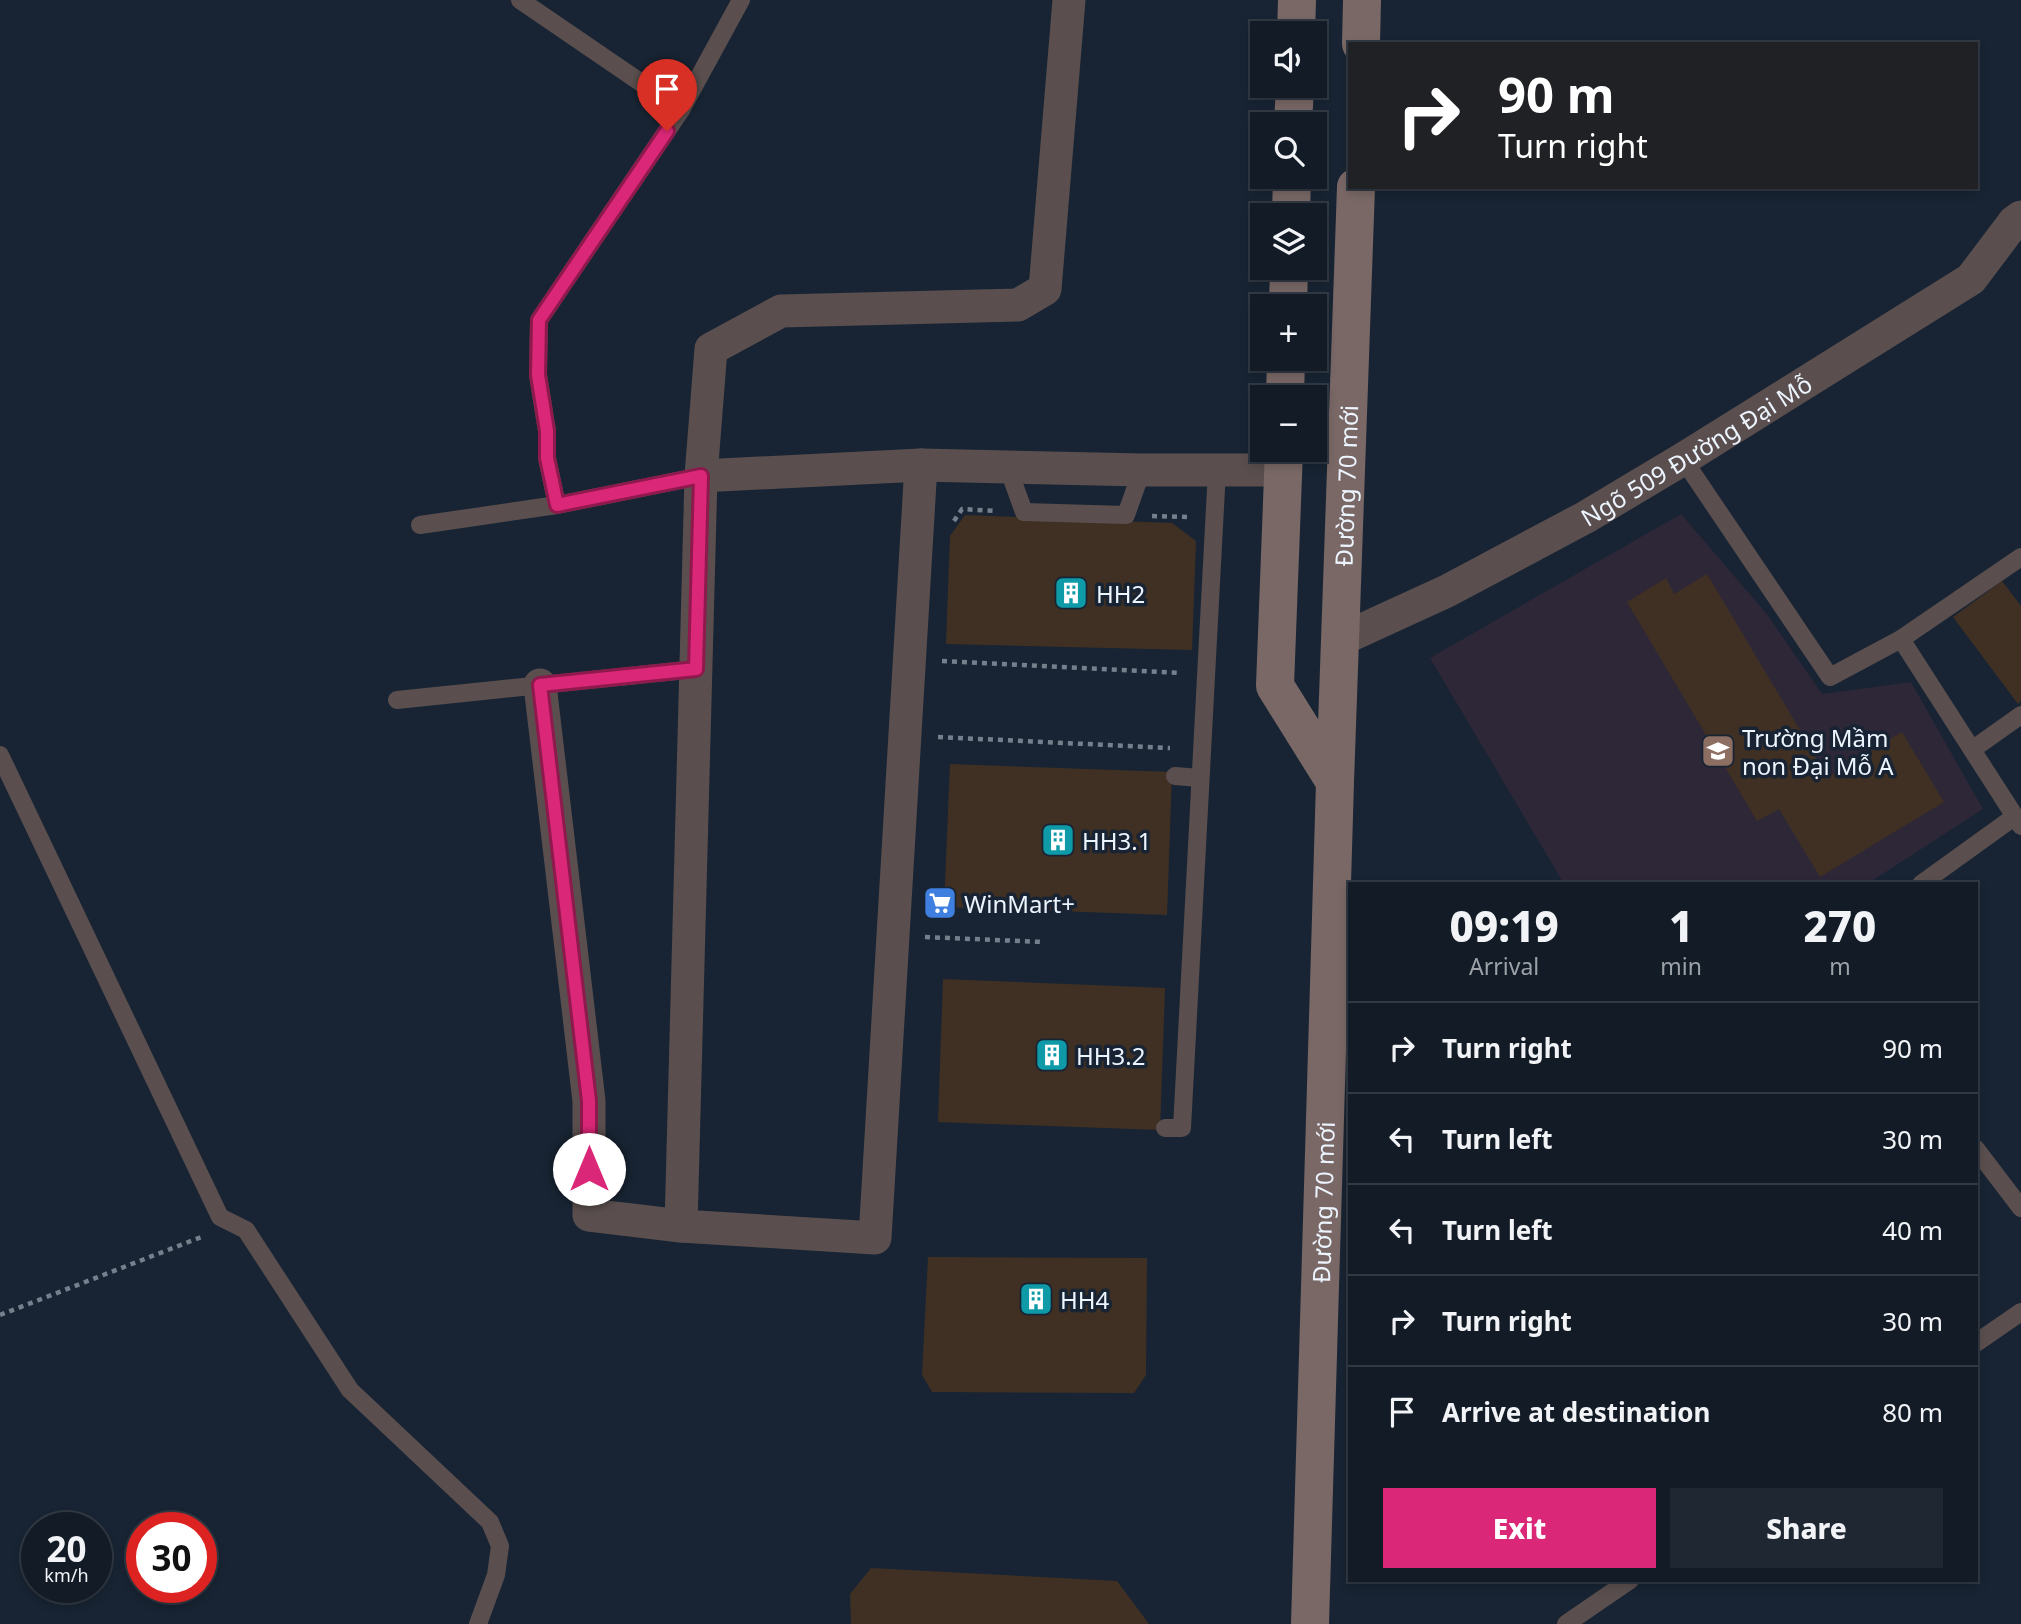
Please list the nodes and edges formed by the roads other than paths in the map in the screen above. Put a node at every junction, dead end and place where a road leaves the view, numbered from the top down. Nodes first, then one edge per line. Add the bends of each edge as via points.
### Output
1 (520, 0) edge
2 (741, 0) edge
3 (1069, 0) edge
4 (1297, 0) edge
5 (1362, 0) edge
6 (1296, 21) edge
7 (1361, 42) edge
8 (681, 110) junction
9 (1356, 189) edge
10 (2019, 225) edge
11 (1683, 459) junction
12 (1270, 462) edge
13 (1283, 462) edge
14 (921, 465) junction
15 (1008, 468) junction
16 (1142, 470) junction
17 (1217, 470) junction
18 (701, 476) junction
19 (557, 505) junction
20 (420, 525) dead end
21 (2021, 557) edge
22 (1901, 639) junction
23 (1340, 640) junction
24 (696, 669) junction
25 (540, 685) junction
26 (397, 700) dead end
27 (2021, 715) edge
28 (1973, 749) junction
29 (0, 755) edge
30 (1175, 776) dead end
31 (1200, 778) junction
32 (1335, 782) junction
33 (2018, 821) edge
34 (1924, 882) edge
35 (1165, 1128) dead end
36 (1978, 1152) edge
37 (2021, 1208) edge
38 (681, 1226) junction
39 (2021, 1312) edge
40 (1978, 1342) edge
41 (1627, 1582) edge
42 (478, 1624) edge
43 (1310, 1624) edge
44 (1566, 1624) edge

1 - 8 lane
2 - 8 lane
3 - 18 street via 1045,289 1018,305 781,311 711,349
4 - 6 street
5 - 7 street
8 - 19 lane via 539,320 538,375
9 - 23 street, Đường 70 mới
10 - 11 street, Ngõ 509 Đường Đại Mỗ via 1971,279
11 - 22 lane via 1829,677
11 - 23 street, Ngõ 509 Đường Đại Mỗ via 1447,591
12 - 17 street
13 - 32 street via 1275,686
14 - 15 street
14 - 18 street
14 - 38 street via 875,1238
15 - 16 street
15 - 16 lane via 1024,512 1126,515
16 - 17 street
17 - 31 lane via 1202,642 1206,675
18 - 19 lane
18 - 24 street
19 - 20 lane
21 - 22 lane
22 - 28 lane
23 - 32 street, Đường 70 mới
24 - 25 lane
24 - 38 street
25 - 26 lane
25 - 38 street via 589,1101 589,1215
27 - 28 lane
28 - 33 lane
29 - 42 lane via 220,1217 246,1230 351,1390 490,1522 500,1546 496,1575
30 - 31 lane
31 - 35 lane via 1182,1128
32 - 43 street, Đường 70 mới
33 - 34 lane
36 - 37 lane
39 - 40 lane
41 - 44 lane

